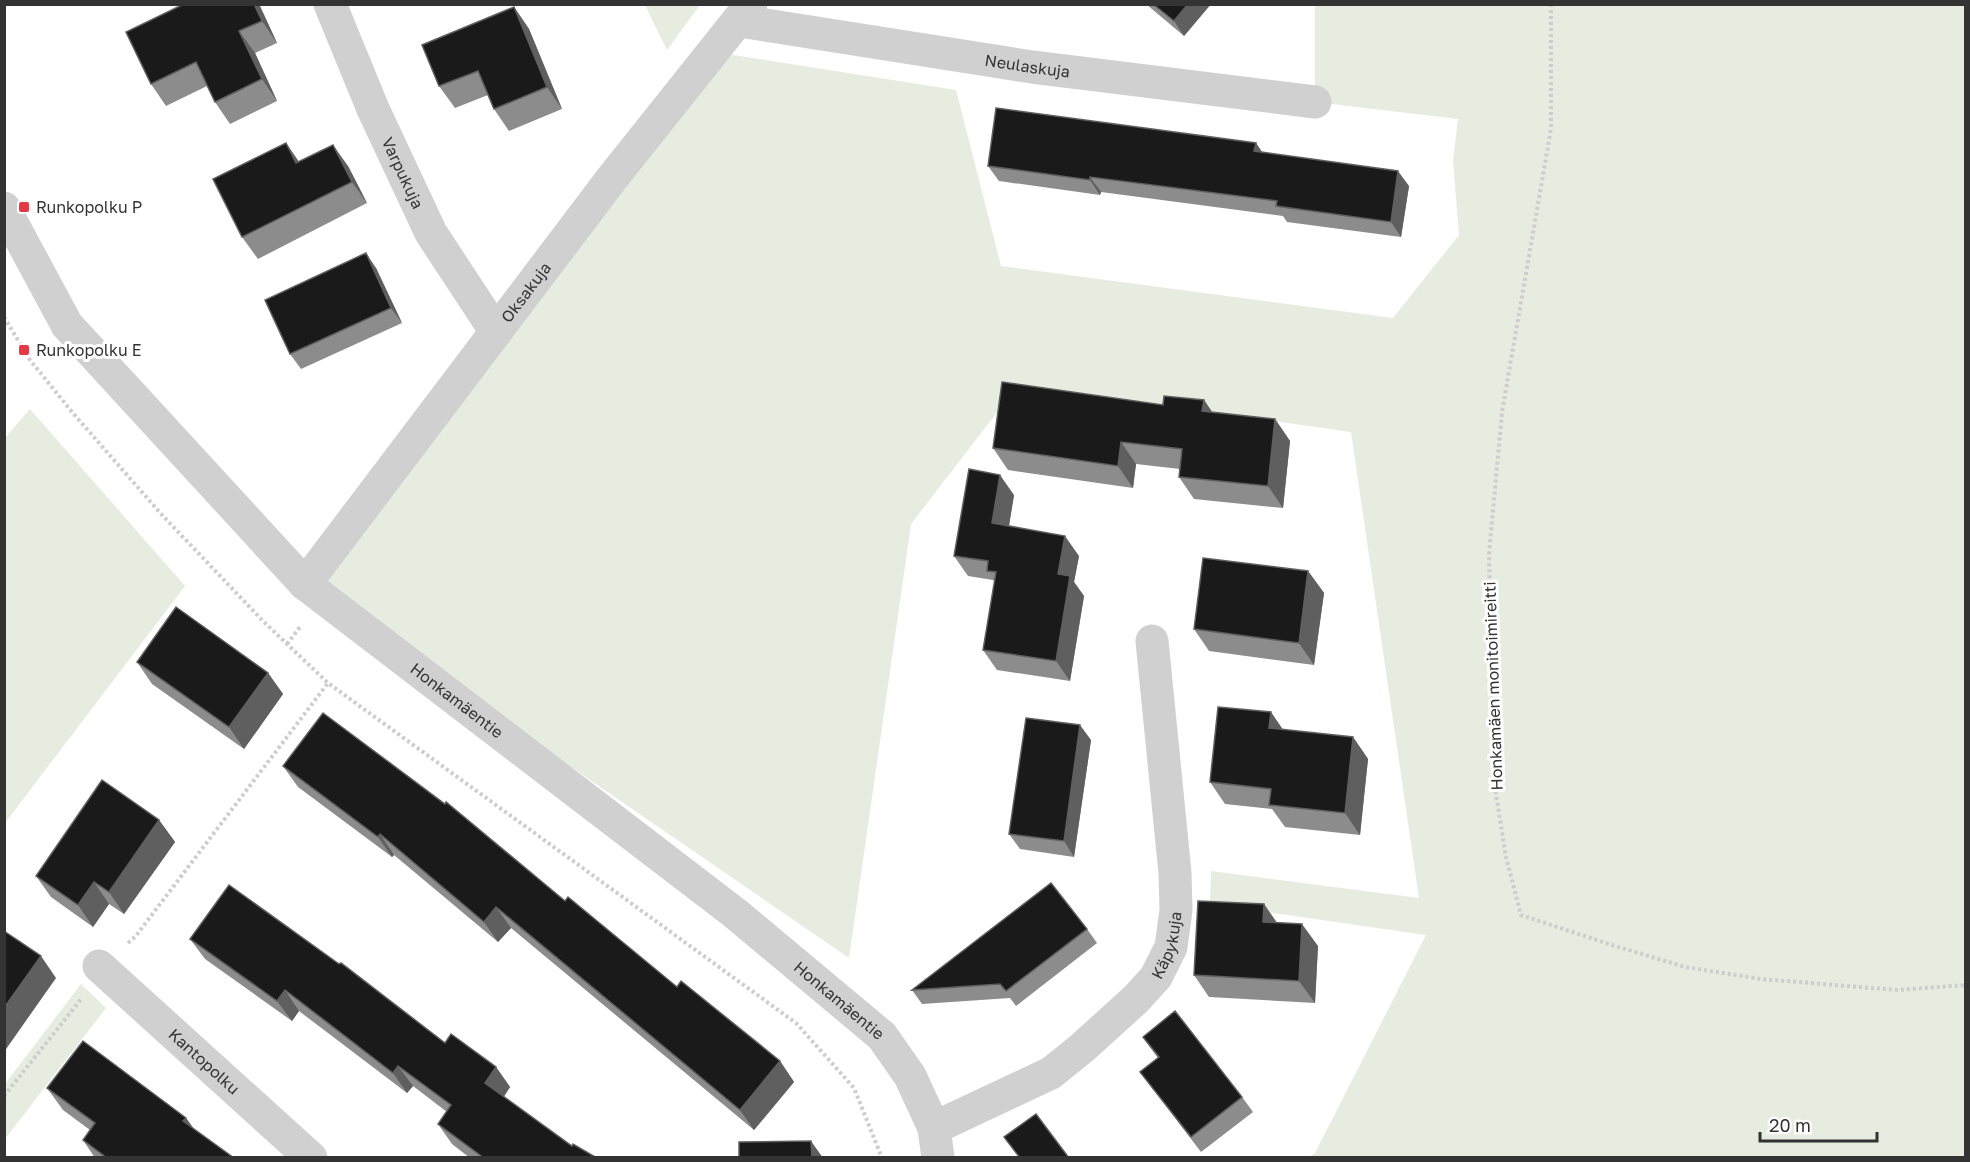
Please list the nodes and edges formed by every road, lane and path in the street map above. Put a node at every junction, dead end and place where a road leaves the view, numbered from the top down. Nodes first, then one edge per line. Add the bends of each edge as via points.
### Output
1 (330, 4) edge
2 (1551, 4) edge
3 (746, 13) edge
4 (1315, 102) dead end
5 (4, 208) edge
6 (4, 317) edge
7 (496, 332) junction
8 (304, 584) junction
9 (1152, 641) dead end
10 (328, 683) junction
11 (99, 966) junction
12 (1965, 985) edge
13 (4, 1096) edge
14 (936, 1143) edge
15 (311, 1158) edge
16 (882, 1158) edge

1 - 7 street, Varpukuja via 373,109 431,233
2 - 12 path, Honkamäen monitoimireitti via 1551,129 1502,412 1489,554 1494,782 1506,857 1521,915 1685,967 1897,990
3 - 4 street, Neulaskuja via 1032,67
3 - 7 street, Oksakuja via 613,177
5 - 8 street, Honkamäentie via 67,325
6 - 10 path via 30,360 162,515
7 - 8 street, Oksakuja
8 - 14 street, Honkamäentie via 736,914 882,1036 910,1076
9 - 14 street, Käpykuja via 1175,873 1172,947 1156,977 1082,1048 1052,1072
10 - 11 path via 135,937
10 - 16 path via 796,1023 854,1088
11 - 13 path via 89,988
11 - 15 street, Kantopolku

